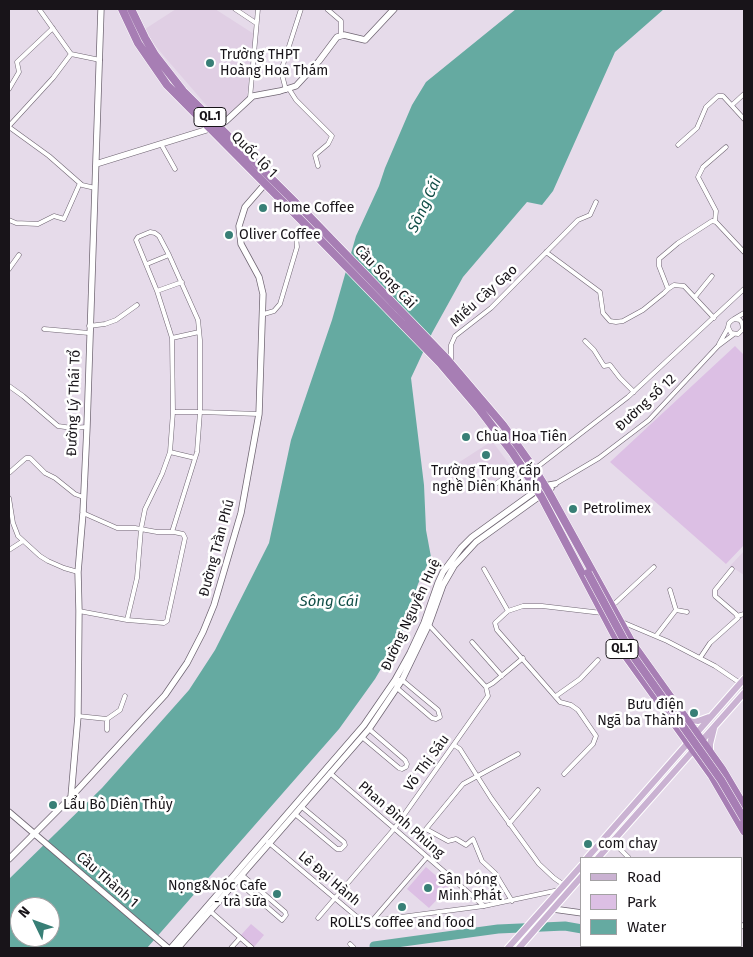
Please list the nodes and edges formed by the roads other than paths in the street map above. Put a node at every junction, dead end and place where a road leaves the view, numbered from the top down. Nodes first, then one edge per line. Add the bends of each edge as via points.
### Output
1 (39, 9) edge
2 (100, 9) edge
3 (122, 9) edge
4 (131, 9) edge
5 (235, 9) edge
6 (258, 9) edge
7 (301, 9) edge
8 (326, 9) edge
9 (394, 9) edge
10 (256, 23) junction
11 (53, 28) junction
12 (341, 35) junction
13 (72, 54) junction
14 (100, 60) junction
15 (9, 89) edge
16 (287, 89) junction
17 (744, 94) edge
18 (250, 98) junction
19 (732, 106) junction
20 (744, 119) edge
21 (218, 125) junction
22 (9, 127) edge
23 (209, 129) junction
24 (161, 144) junction
25 (678, 145) dead end
26 (726, 147) dead end
27 (96, 164) junction
28 (318, 166) dead end
29 (175, 169) dead end
30 (80, 183) junction
31 (265, 184) junction
32 (95, 188) junction
33 (596, 202) dead end
34 (306, 213) joint
35 (9, 220) edge
36 (302, 221) joint
37 (714, 221) junction
38 (296, 236) dead end
39 (546, 252) junction
40 (744, 252) edge
41 (19, 255) dead end
42 (169, 255) junction
43 (146, 264) junction
44 (9, 269) edge
45 (712, 276) dead end
46 (182, 282) junction
47 (668, 288) junction
48 (744, 289) edge
49 (157, 291) junction
50 (695, 297) junction
51 (137, 305) dead end
52 (744, 313) edge
53 (264, 314) junction
54 (714, 318) junction
55 (734, 319) junction
56 (744, 324) edge
57 (728, 327) junction
58 (44, 329) dead end
59 (89, 329) junction
60 (199, 332) junction
61 (734, 334) junction
62 (742, 334) edge
63 (172, 338) junction
64 (585, 341) dead end
65 (718, 346) junction
66 (445, 361) junction
67 (9, 386) edge
68 (634, 392) junction
69 (173, 412) junction
70 (200, 412) junction
71 (259, 414) junction
72 (87, 427) junction
73 (170, 452) junction
74 (194, 458) junction
75 (522, 466) junction
76 (535, 470) junction
77 (9, 473) edge
78 (527, 475) junction
79 (555, 484) joint
80 (490, 488) dead end
81 (543, 491) junction
82 (83, 497) junction
83 (9, 498) edge
84 (83, 513) junction
85 (141, 528) junction
86 (172, 532) junction
87 (23, 540) junction
88 (573, 545) junction
89 (9, 550) edge
90 (654, 567) dead end
91 (484, 569) dead end
92 (732, 569) dead end
93 (78, 572) junction
94 (670, 590) dead end
95 (612, 606) junction
96 (676, 610) junction
97 (79, 611) junction
98 (508, 611) junction
99 (687, 612) dead end
100 (602, 614) junction
101 (744, 614) edge
102 (737, 616) junction
103 (127, 620) junction
104 (620, 622) junction
105 (426, 624) junction
106 (656, 636) junction
107 (472, 642) dead end
108 (523, 658) junction
109 (700, 658) junction
110 (598, 660) dead end
111 (502, 676) junction
112 (395, 680) junction
113 (402, 680) junction
114 (742, 681) edge
115 (486, 687) junction
116 (397, 688) junction
117 (744, 693) edge
118 (125, 696) dead end
119 (556, 696) junction
120 (713, 715) junction
121 (78, 716) junction
122 (107, 719) junction
123 (686, 719) junction
124 (716, 724) junction
125 (369, 729) junction
126 (107, 730) dead end
127 (362, 737) junction
128 (699, 737) junction
129 (454, 745) junction
130 (690, 747) junction
131 (710, 753) junction
132 (518, 754) dead end
133 (328, 772) junction
134 (564, 774) dead end
135 (478, 776) junction
136 (538, 790) dead end
137 (71, 797) junction
138 (744, 806) edge
139 (302, 807) junction
140 (9, 812) edge
141 (295, 814) junction
142 (744, 819) edge
143 (509, 824) junction
144 (394, 828) junction
145 (744, 831) edge
146 (34, 834) junction
147 (612, 841) junction
148 (268, 842) junction
149 (588, 857) edge
150 (599, 857) edge
151 (628, 857) edge
152 (427, 858) junction
153 (9, 859) edge
154 (580, 866) edge
155 (242, 875) junction
156 (580, 878) edge
157 (236, 881) junction
158 (564, 885) junction
159 (559, 890) junction
160 (334, 899) junction
161 (512, 901) junction
162 (484, 906) junction
163 (208, 910) junction
164 (553, 910) junction
165 (580, 914) edge
166 (318, 918) dead end
167 (371, 922) junction
168 (240, 938) junction
169 (350, 944) dead end
170 (520, 946) edge
171 (168, 947) edge
172 (178, 948) edge
173 (231, 948) edge
174 (252, 948) edge
175 (354, 948) edge
176 (508, 948) edge

1 - 11 street
2 - 14 street, Đường Lý Thái Tổ
3 - 23 highway, Quốc lộ 1 / QL.1 via 138,43 158,73
4 - 21 highway, Quốc lộ 1 / QL.1 via 164,68
5 - 10 street
6 - 10 street
7 - 16 street via 281,71
8 - 12 street via 341,21
9 - 12 street via 365,40
10 - 18 street
11 - 13 street
11 - 15 street via 18,62 19,72
12 - 16 street via 296,86
13 - 14 street
13 - 22 street
14 - 27 street, Đường Lý Thái Tổ
16 - 18 street
16 - 28 street via 332,136 323,150 316,154
17 - 19 street
18 - 21 street via 235,114
19 - 20 street
19 - 25 street via 723,96 716,97 706,107 697,128
21 - 23 street
21 - 34 highway, Quốc lộ 1 / QL.1
22 - 30 street
23 - 24 street
23 - 31 highway, Quốc lộ 1 / QL.1
24 - 27 street
24 - 29 street
26 - 37 street via 698,177 716,211
27 - 32 street, Đường Lý Thái Tổ
30 - 32 street
30 - 35 street via 64,219 54,216 38,224
31 - 36 highway, Quốc lộ 1 / QL.1
31 - 53 street, Đường Trần Phú via 245,207 238,226 243,248 261,282
32 - 59 street, Đường Lý Thái Tổ
33 - 39 street, Miếu Cây Gạo via 590,215 578,220
34 - 66 highway, Cầu Sông Cái / QL.1
36 - 66 highway, Cầu Sông Cái / QL.1
37 - 40 street
37 - 47 street via 659,259
38 - 53 street via 297,247 280,304
39 - 47 street via 600,292 603,313 613,322 646,308
39 - 66 street, Miếu Cây Gạo via 491,308 455,336
41 - 44 street
42 - 43 street
42 - 43 street via 159,236 150,232 136,240
42 - 46 street
43 - 49 street
45 - 50 street
46 - 49 street
46 - 60 street via 198,320
47 - 50 street via 682,284
48 - 54 street
49 - 63 street
50 - 54 street
51 - 59 street via 116,320
52 - 55 street
53 - 71 street, Đường Trần Phú
54 - 68 street
55 - 56 street
55 - 57 street
56 - 62 street
57 - 61 street
57 - 65 street, Đường số 12
58 - 59 street
59 - 72 street, Đường Lý Thái Tổ
60 - 63 street
60 - 70 street
61 - 62 street
61 - 65 street, Đường số 12
63 - 69 street
64 - 68 street via 604,366 610,365
65 - 79 street, Đường số 12 via 649,420 599,458
66 - 75 highway, QL.1
66 - 76 highway, QL.1 via 503,425
67 - 72 street via 58,426
68 - 76 street
69 - 70 street
69 - 73 street
70 - 71 street
70 - 74 street via 198,448
71 - 137 street, Đường Trần Phú via 242,510 203,632 187,664 165,695
72 - 82 street, Đường Lý Thái Tổ
73 - 74 street
73 - 85 street via 146,502
74 - 86 street
75 - 78 highway, QL.1
75 - 80 street
76 - 78 street
76 - 81 highway, QL.1
77 - 82 street via 30,458 45,473
78 - 81 highway, QL.1
79 - 81 street, Đường Nguyễn Huệ
81 - 88 highway, QL.1
81 - 105 street, Đường Nguyễn Huệ via 472,537 461,548 438,583
82 - 84 street, Đường Lý Thái Tổ
83 - 87 street via 16,532
84 - 85 street via 117,528
84 - 93 street, Đường Lý Thái Tổ
85 - 86 street
85 - 103 street via 137,578
86 - 103 street via 183,534 185,538 167,621
87 - 89 street
87 - 93 street via 48,561
88 - 95 highway, QL.1
88 - 100 highway, QL.1
88 - 142 highway, QL.1, bridge via 631,653 721,780
90 - 95 street
91 - 98 street
92 - 102 street via 715,590 715,596
93 - 97 street, Đường Lý Thái Tổ
94 - 96 street
95 - 104 highway, QL.1
96 - 99 street
96 - 106 street
97 - 103 street
97 - 121 street, Đường Lý Thái Tổ
98 - 100 street via 535,606
98 - 108 street via 495,626
100 - 130 highway, QL.1 via 629,661
101 - 102 street
102 - 109 street
104 - 106 street
104 - 123 highway, QL.1
105 - 112 street, Đường Nguyễn Huệ
105 - 113 street, Đường Nguyễn Huệ
105 - 115 street
106 - 109 street
107 - 111 street
108 - 111 street
108 - 119 street
109 - 114 street
110 - 119 street via 580,679
111 - 115 street
112 - 113 street
112 - 116 street
112 - 133 street, Đường Nguyễn Huệ
113 - 116 street, Đường Nguyễn Huệ
113 - 116 street via 438,710 440,717 432,718
114 - 120 main road
115 - 129 street, Võ Thị Sáu via 488,696
116 - 125 street, Đường Nguyễn Huệ
117 - 124 main road
118 - 122 street via 120,710
119 - 134 street via 578,710 597,737
120 - 123 main road via 698,721
120 - 128 main road
121 - 122 street
121 - 137 street, Đường Lý Thái Tổ
122 - 126 street
123 - 128 highway, QL.1
124 - 128 main road
124 - 131 main road
125 - 127 street, Đường Nguyễn Huệ
125 - 127 street via 406,760 406,767 397,766
127 - 133 street, Đường Nguyễn Huệ
128 - 130 main road
128 - 131 highway, QL.1
129 - 135 street
129 - 144 street, Võ Thị Sáu
130 - 145 highway, QL.1
130 - 147 main road
130 - 149 main road
131 - 138 highway, QL.1
132 - 135 street
133 - 139 street, Đường Nguyễn Huệ
133 - 144 street, Phan Đình Phùng
133 - 148 street, Đường Nguyễn Huệ
135 - 143 street
135 - 161 street via 463,784 426,829 448,842 456,839 466,845 473,839 482,861 495,873
136 - 143 street
137 - 146 street, Đường Trần Phú
139 - 141 street, Đường Nguyễn Huệ
139 - 141 street via 345,845 337,849
140 - 146 street, Cầu Thành 1
141 - 148 street, Đường Nguyễn Huệ
143 - 158 street via 540,864
144 - 152 street, Phan Đình Phùng
144 - 160 street, Võ Thị Sáu
146 - 153 street, Đường Trần Phú
146 - 171 street, Cầu Thành 1
147 - 150 main road
147 - 151 street
148 - 155 street, Đường Nguyễn Huệ
148 - 160 street, Lê Đại Hành
148 - 163 street, Đường Nguyễn Huệ
152 - 162 street, Phan Đình Phùng
152 - 167 street
154 - 158 main road
155 - 157 street, Đường Nguyễn Huệ
155 - 157 street via 285,912 282,920
156 - 164 main road
157 - 163 street, Đường Nguyễn Huệ
158 - 159 main road
159 - 161 street
159 - 176 main road
160 - 166 street, Võ Thị Sáu
160 - 167 street, Lê Đại Hành via 361,921
161 - 162 street
162 - 167 street
163 - 168 street
163 - 171 street, Đường Nguyễn Huệ
163 - 172 street, Đường Nguyễn Huệ
164 - 165 street
164 - 170 main road
168 - 173 street
168 - 174 street
169 - 175 street

